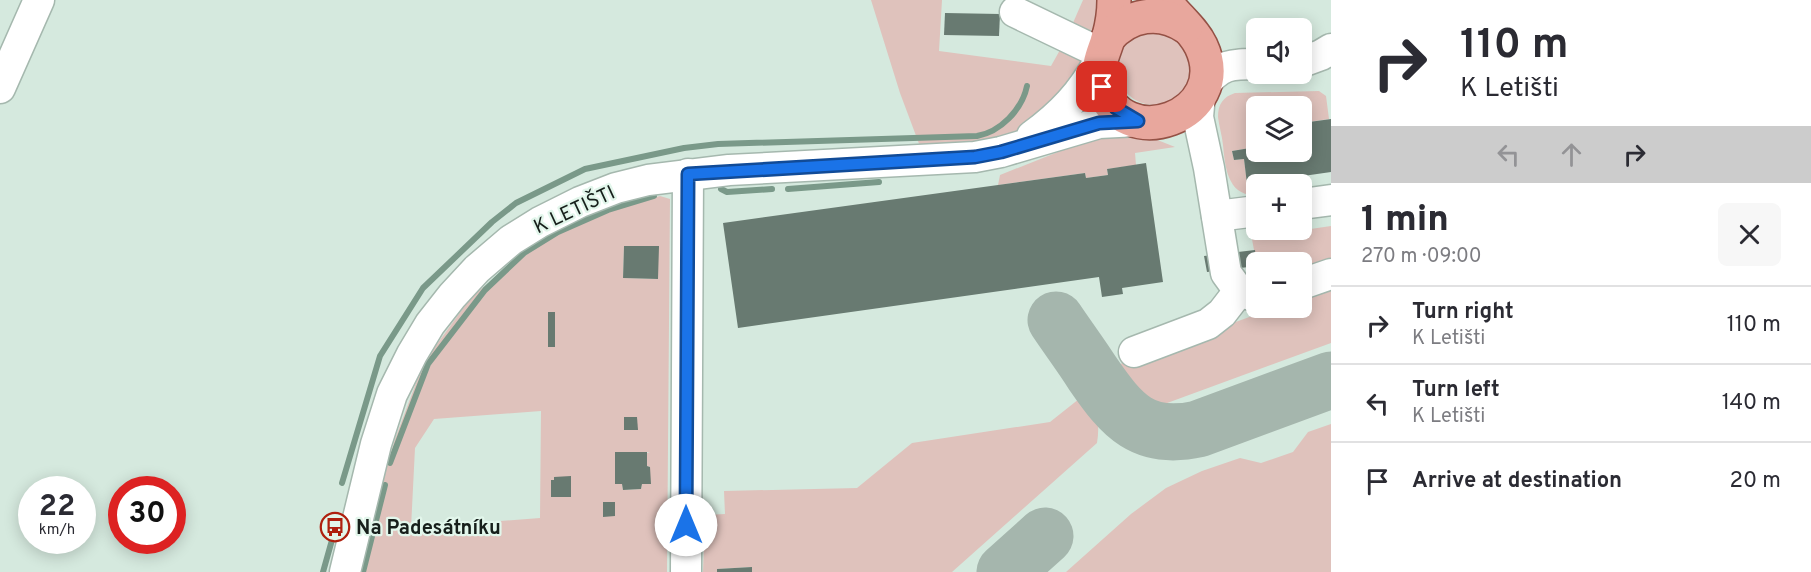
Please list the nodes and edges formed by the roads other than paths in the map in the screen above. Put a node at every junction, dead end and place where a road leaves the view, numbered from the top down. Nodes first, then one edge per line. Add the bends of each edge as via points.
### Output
1 (39, 0) edge
2 (1114, 0) edge
3 (1164, 0) edge
4 (1015, 12) dead end
5 (1186, 27) junction
6 (1331, 49) edge
7 (1104, 50) junction
8 (1312, 58) edge
9 (1246, 64) edge
10 (0, 88) edge
11 (1202, 91) junction
12 (1147, 122) junction
13 (1017, 147) junction
14 (1209, 168) junction
15 (688, 174) junction
16 (1331, 201) edge
17 (1312, 203) edge
18 (1246, 212) edge
19 (1217, 216) junction
20 (1331, 274) edge
21 (1312, 281) edge
22 (1246, 292) edge
23 (1246, 295) edge
24 (1134, 352) dead end
25 (345, 572) edge
26 (686, 572) edge

1 - 10 street
2 - 7 main road, K LETIŠTI
3 - 5 main road
4 - 7 street via 1094,50
5 - 7 main road, K LETIŠTI via 1171,19 1145,16 1128,21
5 - 11 main road via 1204,54
6 - 8 street
7 - 12 main road, K LETIŠTI via 1100,78 1105,95 1123,114
7 - 13 street, K LETIŠTI via 1091,76 1064,110
9 - 11 street via 1223,67
11 - 12 main road, K LETIŠTI via 1181,115
11 - 14 street via 1198,117
12 - 13 street, K LETIŠTI via 1099,123
12 - 14 street via 1171,128 1188,139
13 - 15 street, K LETIŠTI via 975,157
14 - 19 street
15 - 25 street, K LETIŠTI via 616,188 540,222 502,247 452,296 418,344 392,394
15 - 26 street
16 - 17 street
18 - 19 street
19 - 22 street via 1226,273
20 - 21 street
23 - 24 street via 1208,324

